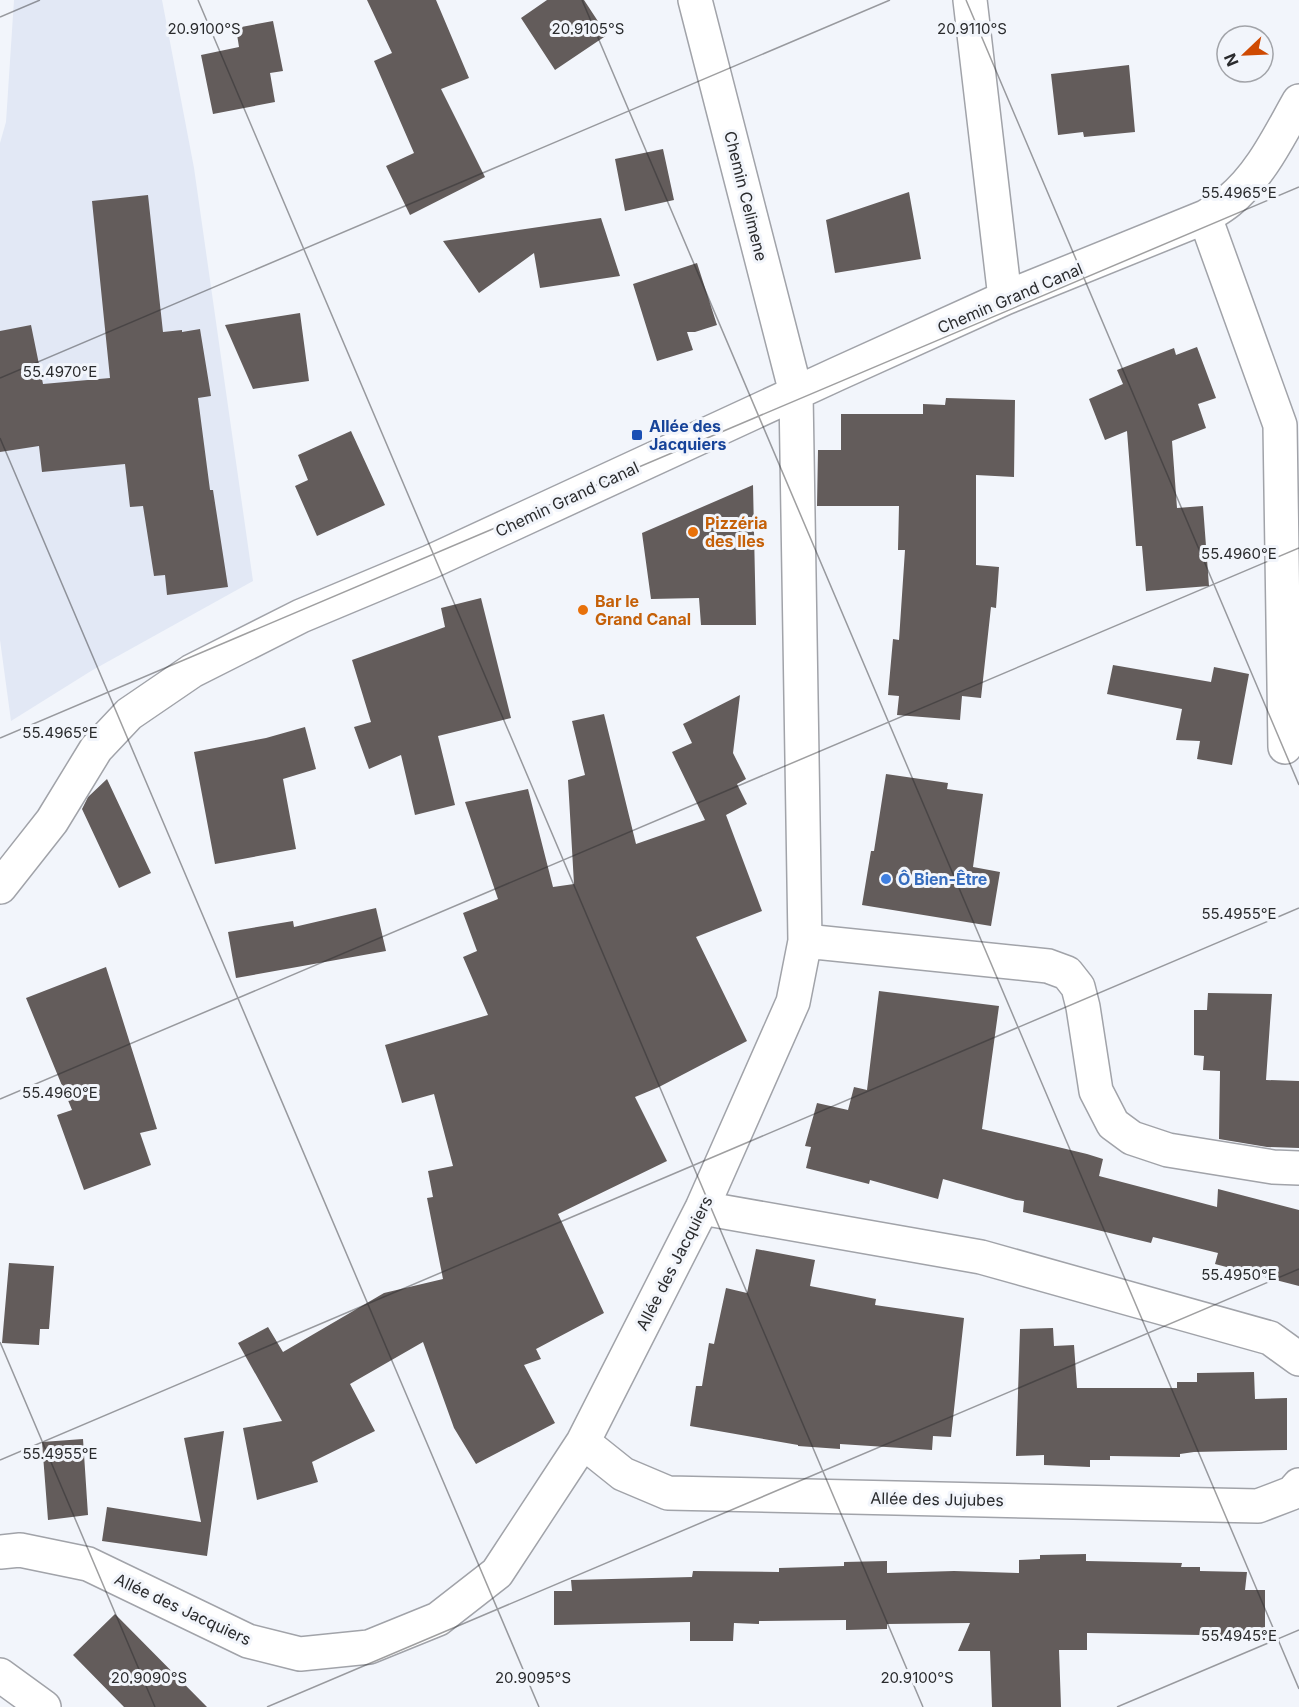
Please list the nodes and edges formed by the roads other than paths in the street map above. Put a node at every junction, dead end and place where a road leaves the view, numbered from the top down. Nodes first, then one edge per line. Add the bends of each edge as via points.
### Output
1 (695, 0) edge
2 (970, 0) edge
3 (1299, 101) edge
4 (1205, 217) junction
5 (1005, 298) junction
6 (796, 393) junction
7 (1285, 747) dead end
8 (0, 887) edge
9 (805, 941) junction
10 (1299, 1168) edge
11 (702, 1208) junction
12 (1299, 1359) edge
13 (583, 1442) junction
14 (1299, 1485) edge
15 (0, 1552) edge
16 (0, 1675) edge
17 (44, 1707) edge

1 - 6 street, Chemin Celimene
2 - 5 street
3 - 4 street, Chemin Grand Canal via 1250,180 1229,202
4 - 5 street, Chemin Grand Canal
4 - 7 street via 1280,425
5 - 6 street, Chemin Grand Canal
6 - 8 street, Chemin Grand Canal via 430,562 301,616 192,671 129,714 96,749 52,821
6 - 9 street, Allée des Jacquiers
9 - 10 street via 1048,966 1067,973 1078,987 1083,1007 1096,1091 1113,1124 1132,1138 1168,1150
9 - 11 street, Allée des Jacquiers via 793,1002
11 - 12 street via 981,1257 1270,1338
11 - 13 street, Allée des Jacquiers
13 - 14 street, Allée des Jujubes via 622,1474 668,1493 1258,1506 1292,1493
13 - 15 street, Allée des Jacquiers via 497,1573 438,1619 369,1647 300,1654 279,1649 248,1641 88,1564 20,1550
16 - 17 street

